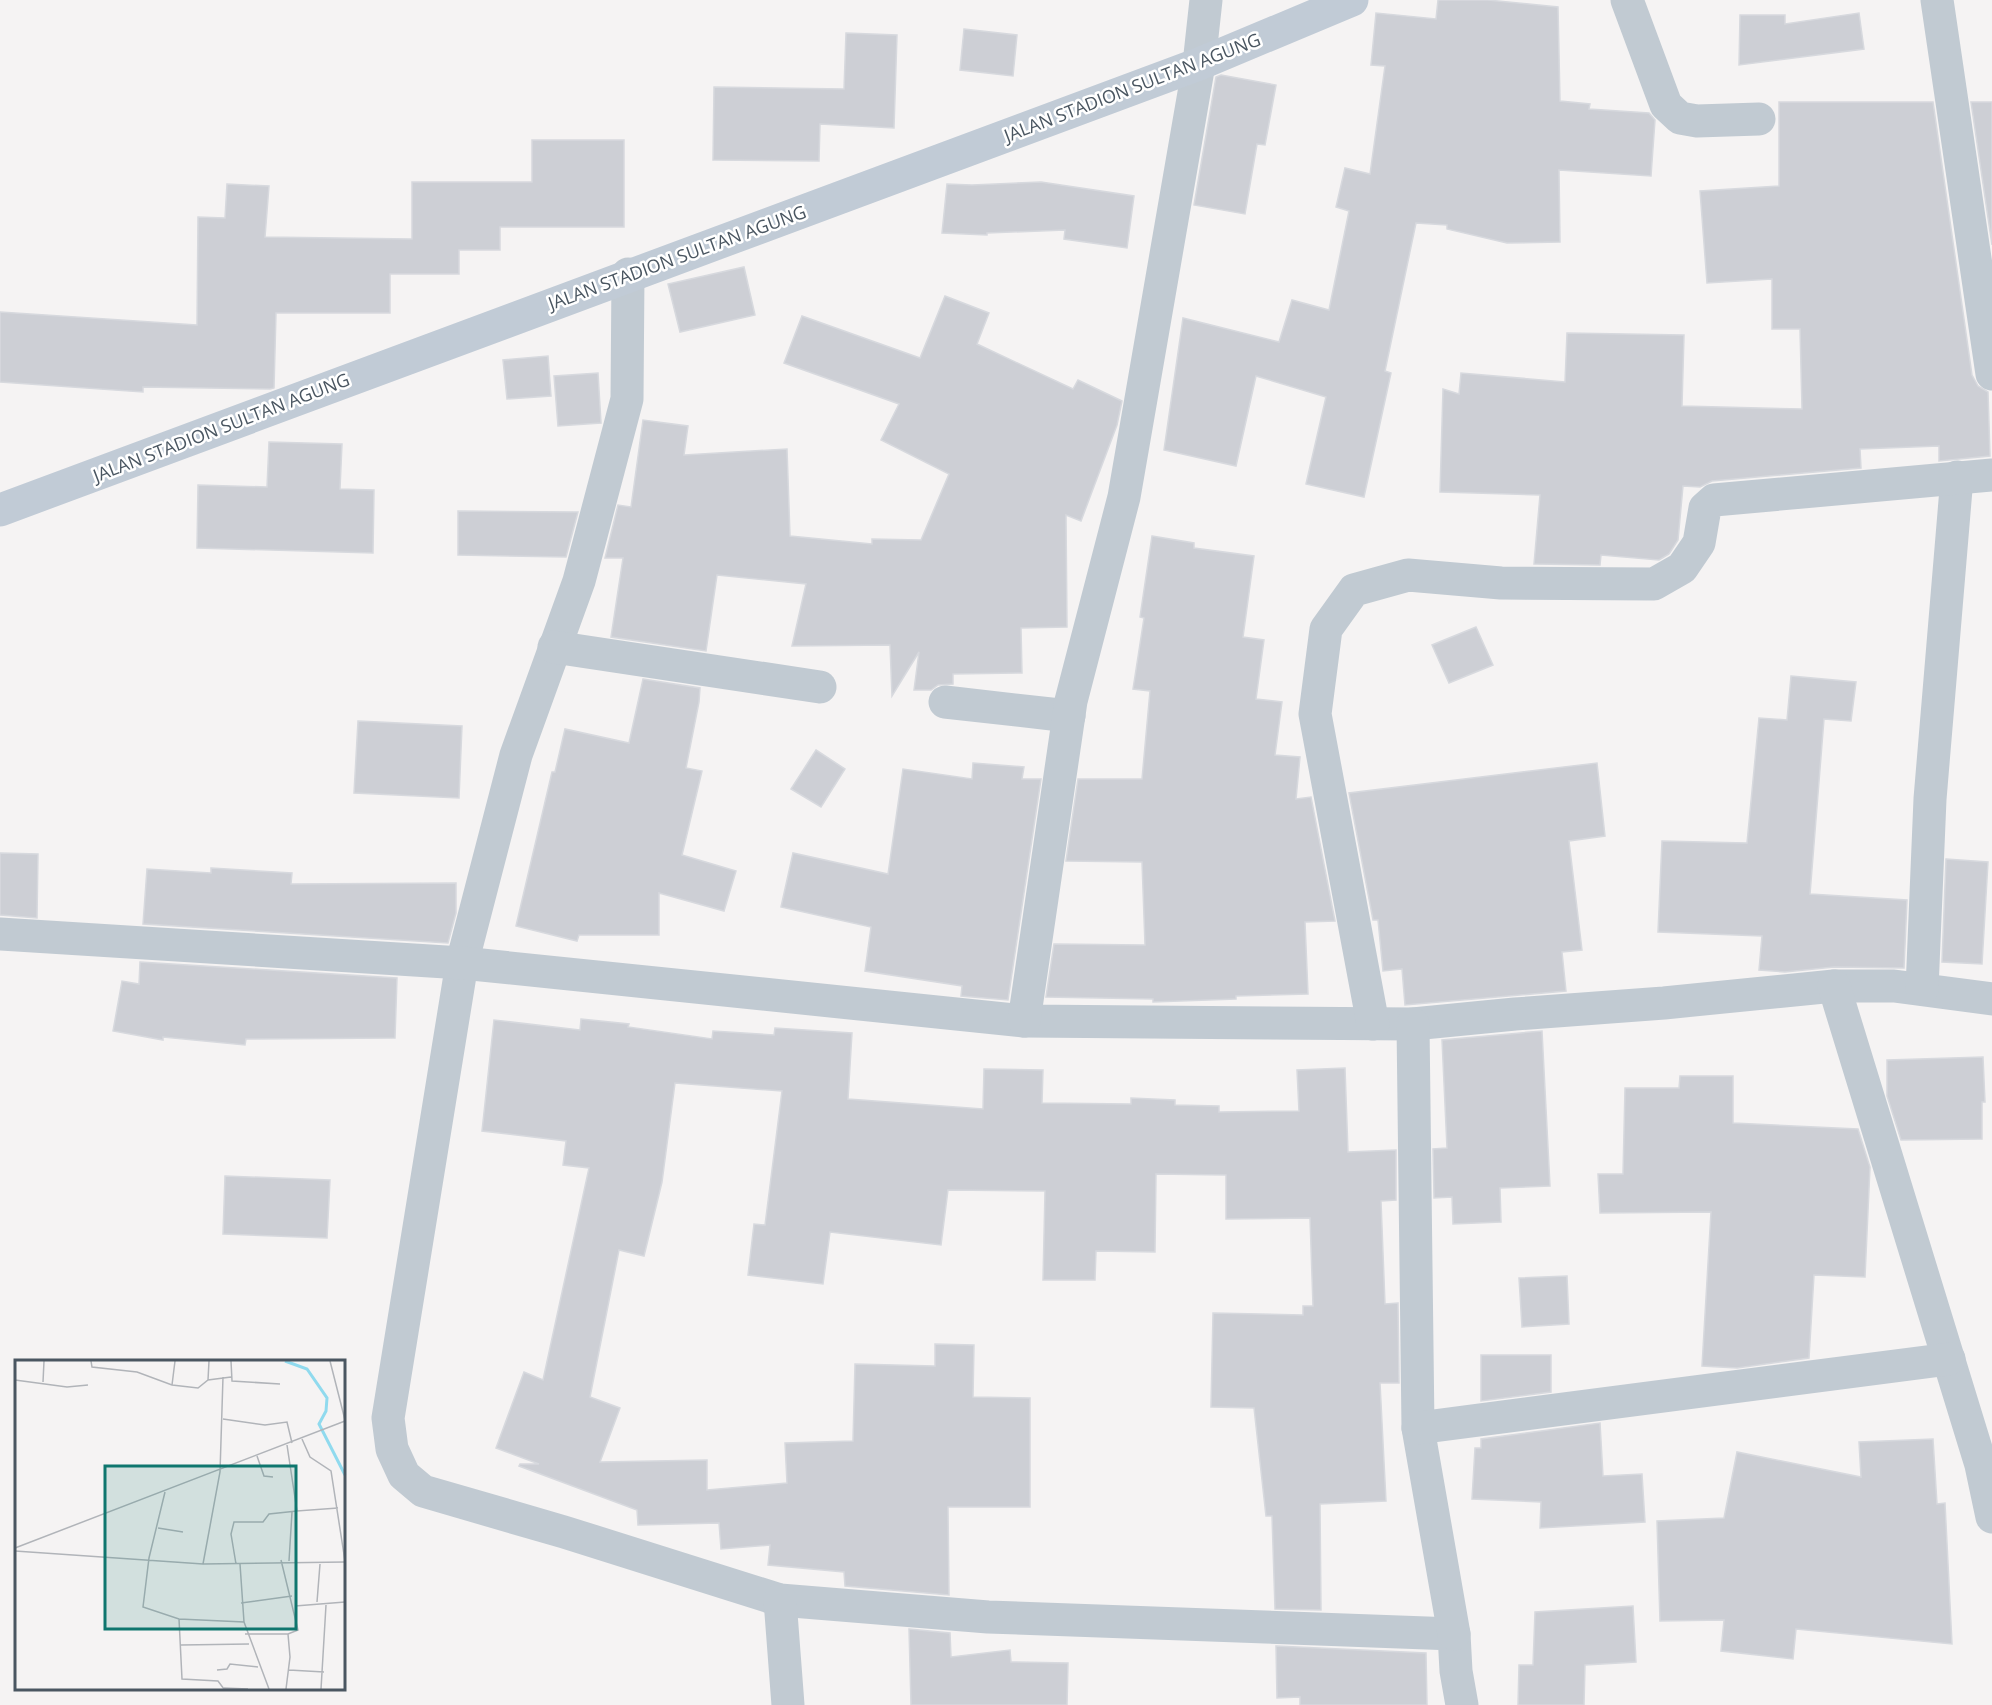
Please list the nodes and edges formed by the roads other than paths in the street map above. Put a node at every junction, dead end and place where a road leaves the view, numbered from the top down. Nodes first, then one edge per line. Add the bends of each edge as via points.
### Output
1 (1206, 0) edge
2 (1352, 0) edge
3 (1627, 0) edge
4 (1937, 0) edge
5 (1199, 64) junction
6 (1759, 119) dead end
7 (628, 274) junction
8 (1992, 374) edge
9 (1992, 476) edge
10 (1957, 477) junction
11 (0, 510) edge
12 (554, 647) junction
13 (820, 687) dead end
14 (945, 702) dead end
15 (1069, 716) junction
16 (0, 934) edge
17 (462, 963) junction
18 (1834, 986) junction
19 (1923, 989) junction
20 (1992, 999) edge
21 (1024, 1021) junction
22 (1373, 1024) junction
23 (1413, 1024) junction
24 (1949, 1359) junction
25 (1418, 1428) junction
26 (1986, 1464) edge
27 (1992, 1517) edge
28 (780, 1600) junction
29 (1454, 1634) junction
30 (788, 1705) edge
31 (1461, 1705) edge

1 - 5 street
2 - 5 main road, JALAN STADION SULTAN AGUNG
3 - 6 street via 1666,105 1680,118 1697,122
4 - 8 street
5 - 7 main road, JALAN STADION SULTAN AGUNG
5 - 15 street via 1124,497
7 - 11 main road, JALAN STADION SULTAN AGUNG
7 - 12 street via 627,399 579,581
9 - 10 street
10 - 19 street via 1930,799
10 - 22 street via 1714,500 1705,508 1698,543 1682,568 1654,584 1501,583 1408,575 1354,591 1326,629 1315,714
12 - 13 street
12 - 17 street via 516,755
14 - 15 street
15 - 21 street
16 - 17 street
17 - 21 street
17 - 28 street via 388,1418 392,1449 404,1475 423,1491
18 - 19 street
18 - 23 street
18 - 24 street
19 - 20 street
21 - 22 street
22 - 23 street
23 - 25 street
24 - 25 street
24 - 26 street
25 - 29 street
26 - 27 street
28 - 29 street via 988,1617
28 - 30 street
29 - 31 street

